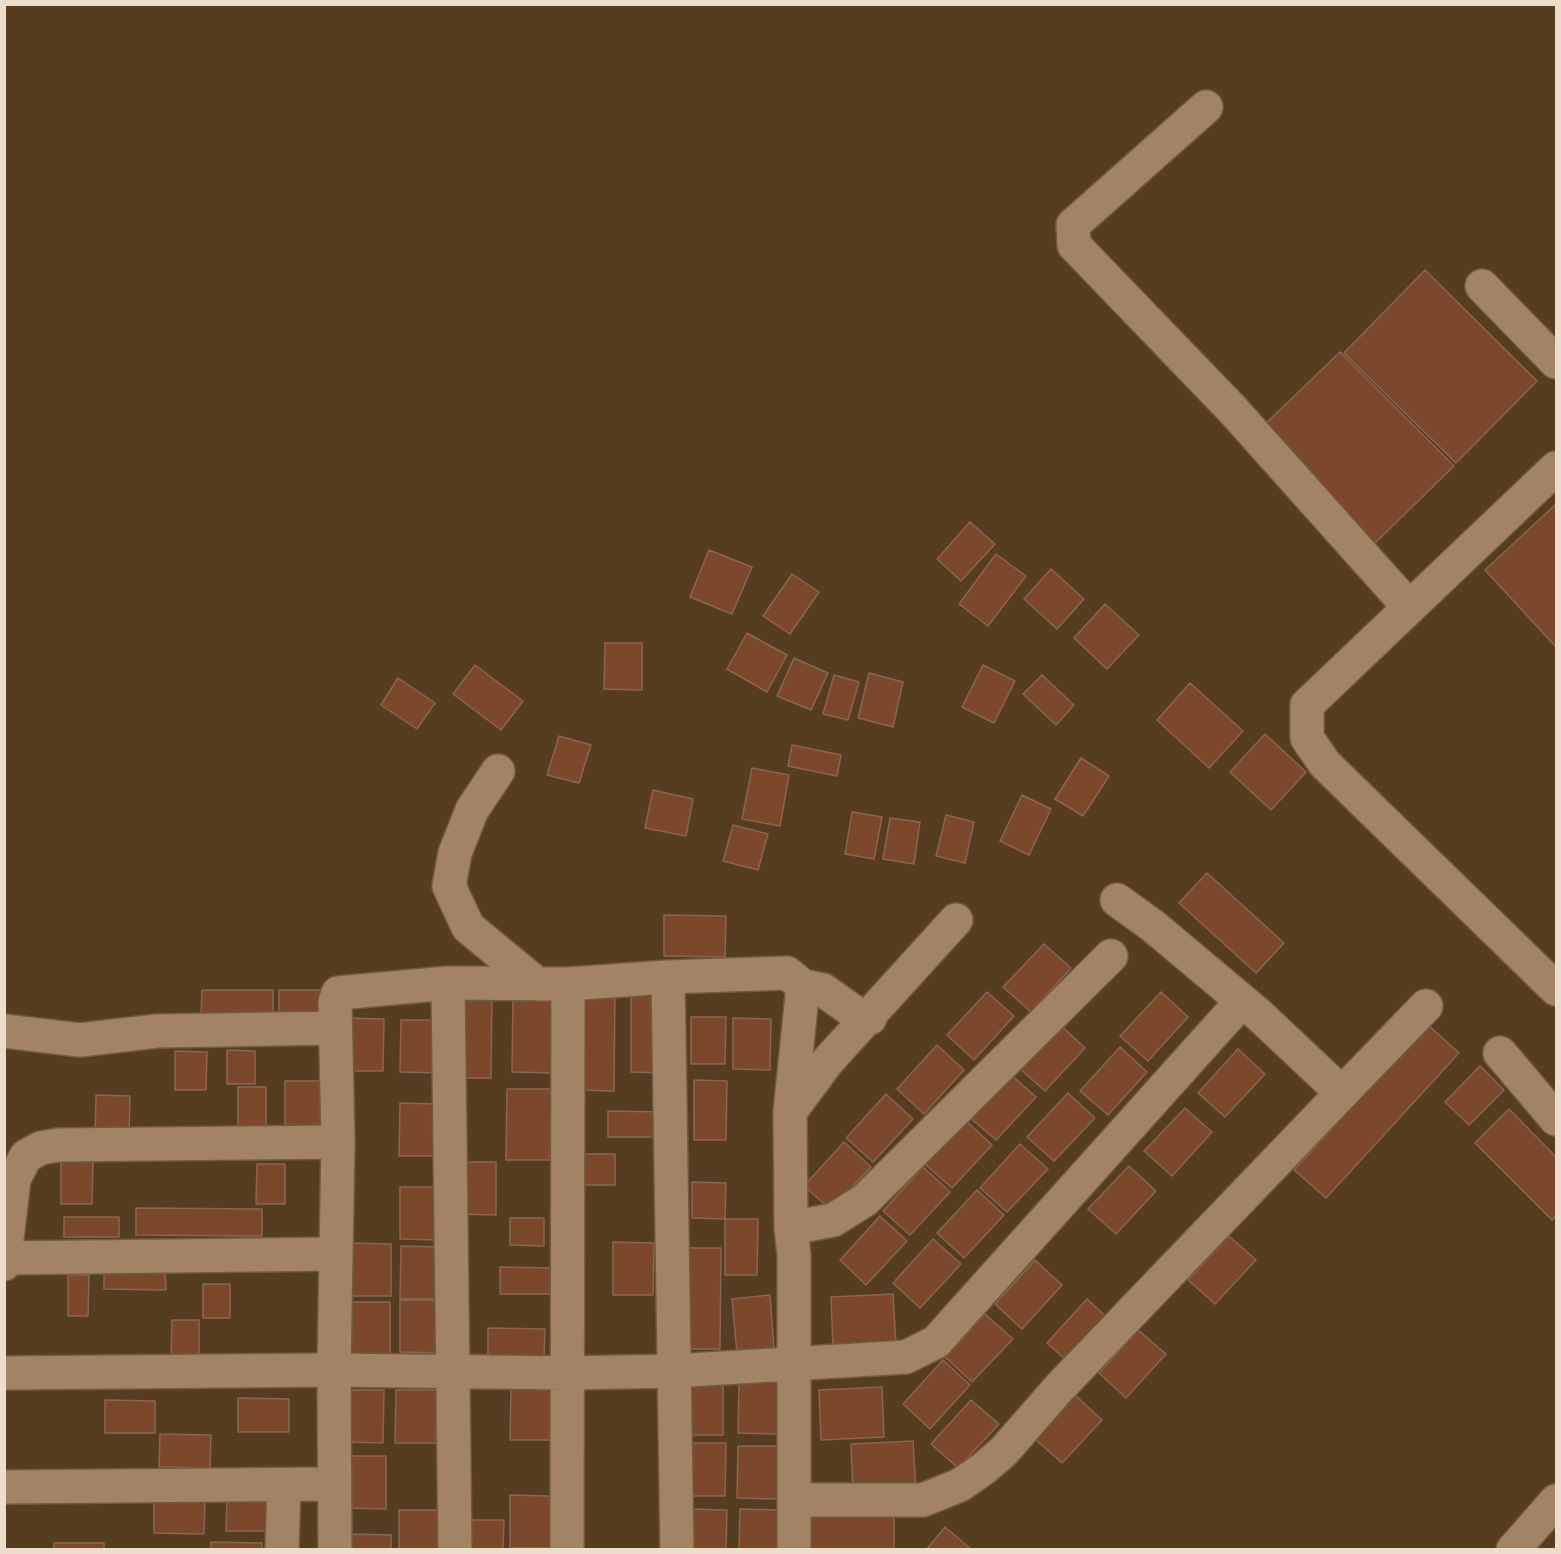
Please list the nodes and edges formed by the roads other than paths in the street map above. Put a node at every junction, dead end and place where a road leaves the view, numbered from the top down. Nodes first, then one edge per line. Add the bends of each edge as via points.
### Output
1 (1206, 107) dead end
2 (1482, 286) dead end
3 (1557, 362) edge
4 (1557, 468) edge
5 (1409, 607) junction
6 (498, 771) dead end
7 (1117, 900) dead end
8 (957, 921) dead end
9 (1111, 957) dead end
10 (668, 976) junction
11 (448, 983) junction
12 (537, 984) junction
13 (568, 984) junction
14 (803, 986) junction
15 (1557, 989) edge
16 (1242, 1001) junction
17 (1426, 1006) dead end
18 (870, 1018) junction
19 (335, 1028) junction
20 (4, 1030) edge
21 (1500, 1053) dead end
22 (1342, 1093) junction
23 (790, 1112) junction
24 (1557, 1119) edge
25 (339, 1142) junction
26 (791, 1228) junction
27 (336, 1254) junction
28 (5, 1261) edge
29 (794, 1365) junction
30 (334, 1370) junction
31 (454, 1371) junction
32 (673, 1371) junction
33 (4, 1373) edge
34 (569, 1373) junction
35 (333, 1484) junction
36 (284, 1485) junction
37 (4, 1487) edge
38 (796, 1500) junction
39 (1557, 1501) edge
40 (282, 1550) edge
41 (335, 1550) edge
42 (455, 1550) edge
43 (567, 1550) edge
44 (677, 1550) edge
45 (794, 1550) edge
46 (1512, 1550) edge

1 - 5 street via 1073,225 1074,246 1232,409
2 - 3 street
4 - 5 street
5 - 15 street via 1307,705 1307,738 1325,764
6 - 12 street via 472,810 455,853 449,886 468,927
7 - 16 street
8 - 18 street
9 - 26 street via 866,1200 832,1220
10 - 13 street
10 - 14 street via 787,973
10 - 32 street
11 - 12 street
11 - 19 street via 338,993
11 - 31 street
12 - 13 street
13 - 34 street
14 - 18 street via 823,990 857,1014
14 - 23 street
16 - 22 street
16 - 29 street via 936,1341 906,1357
17 - 22 street
18 - 23 street via 827,1062
19 - 20 street via 157,1031 80,1040
19 - 25 street
21 - 24 street
22 - 38 street via 983,1469 960,1485 923,1500
23 - 26 street
25 - 27 street
25 - 28 street via 58,1145 41,1149 26,1156 14,1179
26 - 29 street
27 - 28 street
27 - 30 street
29 - 32 street
29 - 38 street
30 - 31 street
30 - 33 street
30 - 35 street
31 - 34 street
31 - 42 street
32 - 34 street
32 - 44 street
34 - 43 street
35 - 36 street
35 - 41 street
36 - 37 street
36 - 40 street
38 - 45 street
39 - 46 street

